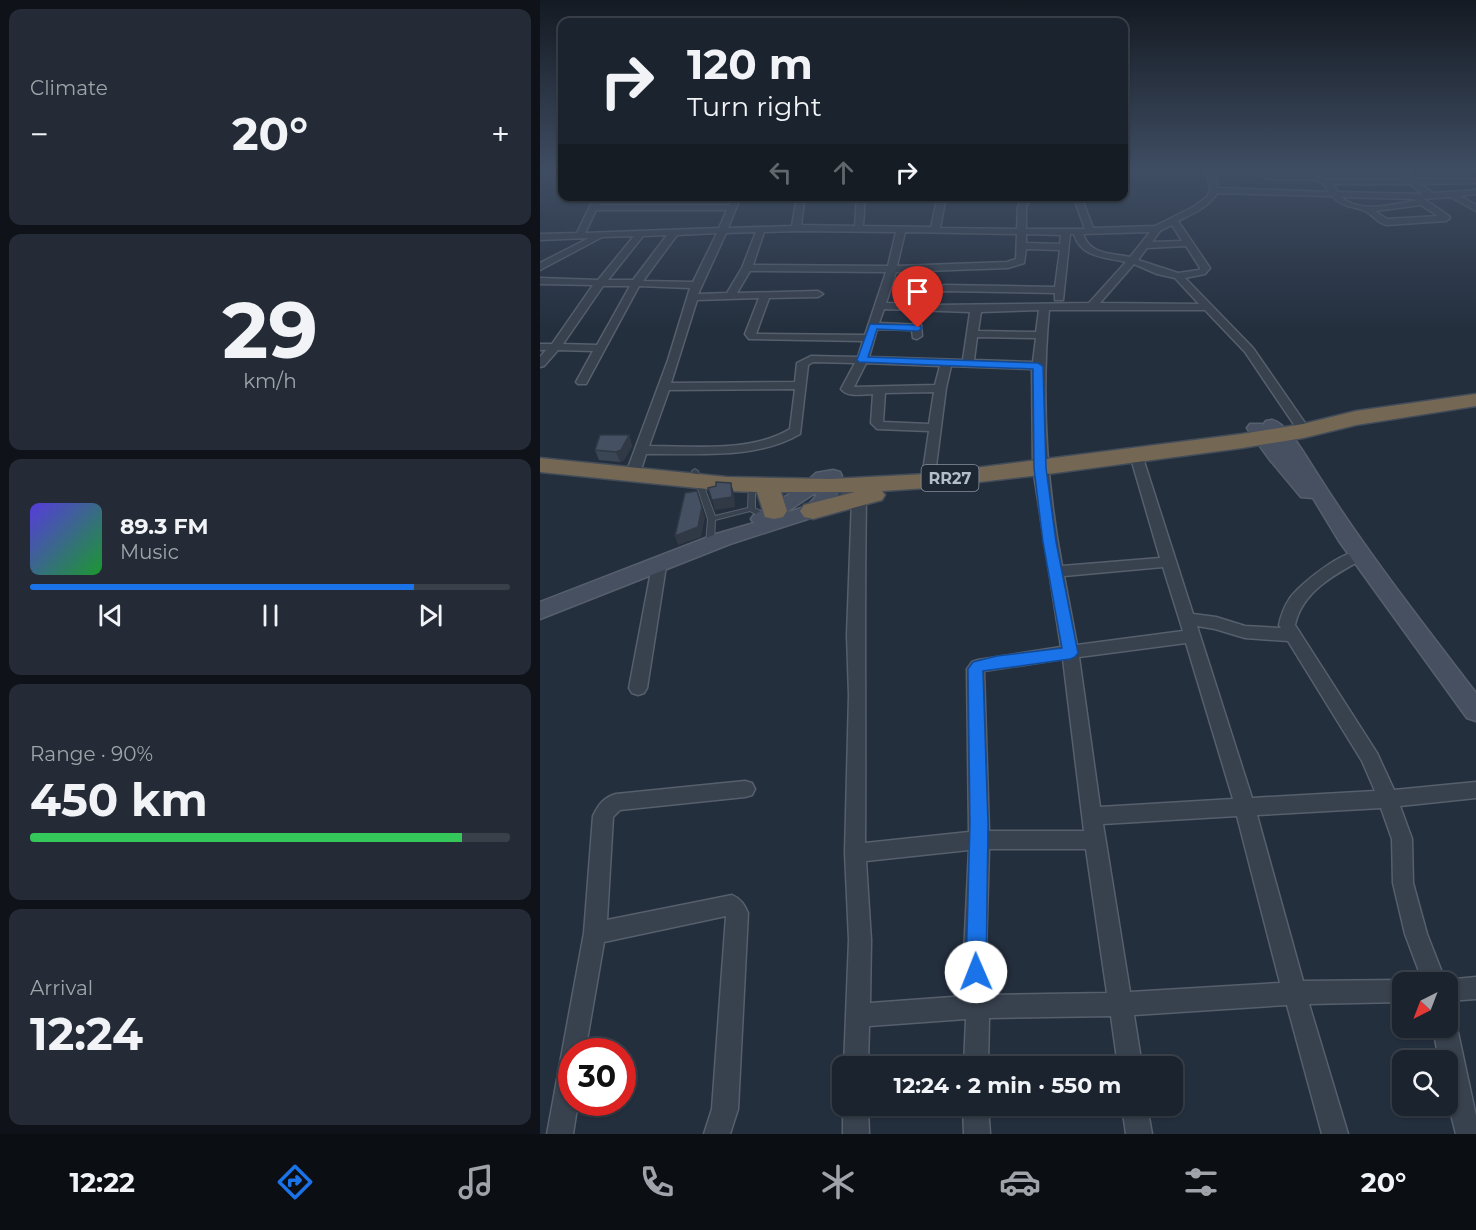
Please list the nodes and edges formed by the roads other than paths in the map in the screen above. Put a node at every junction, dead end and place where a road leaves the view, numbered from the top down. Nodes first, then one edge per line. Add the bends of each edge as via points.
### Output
1 (587, 222) edge
2 (727, 222) edge
3 (797, 222) edge
4 (859, 222) edge
5 (937, 222) edge
6 (1021, 222) edge
7 (1087, 222) edge
8 (1172, 222) edge
9 (1175, 222) edge
10 (796, 228) junction
11 (859, 228) junction
12 (1157, 229) junction
13 (723, 230) junction
14 (760, 230) junction
15 (901, 230) junction
16 (935, 230) junction
17 (675, 231) junction
18 (1090, 231) junction
19 (1020, 232) junction
20 (1066, 232) junction
21 (1078, 232) junction
22 (641, 233) junction
23 (580, 235) junction
24 (604, 235) junction
25 (540, 237) edge
26 (1187, 243) junction
27 (1145, 245) junction
28 (1022, 246) junction
29 (1065, 247) junction
30 (1131, 260) junction
31 (540, 267) edge
32 (747, 268) junction
33 (892, 269) junction
34 (1178, 276) junction
35 (541, 282) edge
36 (637, 282) junction
37 (598, 284) junction
38 (696, 285) junction
39 (1060, 290) junction
40 (818, 294) dead end
41 (731, 295) junction
42 (765, 295) junction
43 (692, 297) junction
44 (880, 306) junction
45 (1092, 306) junction
46 (1058, 307) junction
47 (1208, 307) junction
48 (931, 308) junction
49 (1044, 308) junction
50 (976, 309) junction
51 (872, 332) junction
52 (973, 334) junction
53 (1041, 334) junction
54 (917, 336) dead end
55 (540, 347) edge
56 (555, 347) junction
57 (600, 348) junction
58 (862, 360) junction
59 (947, 362) junction
60 (968, 363) junction
61 (540, 364) edge
62 (1038, 366) junction
63 (582, 382) dead end
64 (801, 385) junction
65 (664, 387) junction
66 (940, 388) junction
67 (879, 390) junction
68 (1476, 400) edge
69 (936, 428) junction
70 (1276, 436) junction
71 (1136, 455) junction
72 (540, 458) edge
73 (636, 464) junction
74 (1040, 464) junction
75 (540, 465) edge
76 (697, 476) junction
77 (929, 476) junction
78 (825, 481) junction
79 (760, 484) junction
80 (860, 499) junction
81 (813, 511) junction
82 (768, 515) junction
83 (712, 519) junction
84 (717, 542) junction
85 (1360, 555) junction
86 (1168, 562) junction
87 (659, 566) junction
88 (1055, 572) junction
89 (540, 611) edge
90 (1190, 627) junction
91 (1292, 635) junction
92 (1070, 653) junction
93 (638, 688) dead end
94 (1476, 711) edge
95 (746, 789) dead end
96 (1476, 790) edge
97 (1388, 799) junction
98 (1245, 807) junction
99 (1092, 816) junction
100 (979, 840) junction
101 (1095, 840) junction
102 (855, 853) junction
103 (595, 933) junction
104 (1430, 972) edge
105 (1476, 988) edge
106 (1458, 989) edge
107 (1392, 991) edge
108 (1296, 993) junction
109 (1122, 1004) junction
110 (978, 1008) junction
111 (858, 1015) junction
112 (576, 1038) edge
113 (1447, 1038) edge
114 (856, 1056) edge
115 (976, 1056) edge
116 (1129, 1056) edge
117 (563, 1116) edge
118 (856, 1116) edge
119 (977, 1116) edge
120 (1136, 1116) edge
121 (560, 1134) edge
122 (717, 1134) edge
123 (856, 1134) edge
124 (978, 1134) edge
125 (1139, 1134) edge
126 (1335, 1134) edge
127 (1469, 1134) edge

1 - 23 street
2 - 13 street
3 - 10 street
4 - 11 street
5 - 16 street
6 - 19 street
7 - 18 street
8 - 12 street
9 - 26 street
10 - 11 street
10 - 14 street
11 - 15 street
12 - 18 street
12 - 27 street
13 - 14 street
13 - 17 street
13 - 38 street
14 - 32 street
15 - 16 street
15 - 33 street
16 - 19 street
17 - 22 street
17 - 36 street
18 - 21 street
19 - 20 street
19 - 28 street
20 - 21 street
20 - 29 street
21 - 30 street via 1082,245 1092,252
22 - 24 street via 623,230
22 - 37 street
23 - 24 street
23 - 25 street
24 - 31 street
26 - 27 street
26 - 34 street via 1205,270
27 - 30 street
28 - 29 street
28 - 33 street via 1021,261 1008,265
29 - 39 street
30 - 34 street
30 - 45 street
32 - 33 street
32 - 41 street
33 - 44 street
34 - 47 street
35 - 37 street
36 - 37 street
36 - 38 street
36 - 57 street
37 - 56 street
38 - 43 street
39 - 46 street
39 - 48 street via 945,288 936,290
40 - 42 street
41 - 42 street
41 - 43 street
42 - 51 street via 750,334 753,337
43 - 65 street
44 - 48 street
44 - 51 street
45 - 46 street
45 - 47 street
46 - 49 street
47 - 70 street via 1250,350
48 - 50 street
49 - 50 street
49 - 53 street
50 - 52 street
51 - 54 street via 917,327
51 - 58 street
52 - 53 street
52 - 60 street
53 - 62 street
55 - 56 street
56 - 57 street
56 - 61 street
57 - 63 street
58 - 59 street
58 - 64 street via 807,360 803,363
58 - 67 street via 847,389
59 - 60 street
59 - 66 street
60 - 62 street
62 - 74 street
64 - 65 street
64 - 73 street via 796,430 789,438
65 - 73 street
66 - 67 street
66 - 69 street
67 - 69 street via 877,423 881,426
68 - 70 highway, RR27 via 1356,418
69 - 77 street
70 - 71 highway, RR27
70 - 74 highway, RR27
70 - 85 main road
71 - 74 highway, RR27
71 - 86 street
72 - 73 highway, RR27
73 - 75 highway, RR27
73 - 76 highway, RR27
74 - 77 highway, RR27
74 - 88 street
76 - 78 highway, RR27
76 - 79 highway, RR27
76 - 83 lane
77 - 78 highway, RR27
77 - 80 highway
78 - 79 highway, RR27
78 - 81 main road via 821,504
78 - 82 main road
79 - 82 highway
80 - 81 highway
80 - 102 street via 855,634
81 - 82 main road
82 - 83 lane
82 - 84 main road
83 - 84 lane
84 - 87 main road
85 - 91 street via 1334,568 1292,607 1287,625
85 - 94 main road
86 - 88 street
86 - 90 street
87 - 89 main road
87 - 93 street
88 - 92 street
90 - 91 street via 1216,623 1245,632
90 - 92 street
90 - 98 street
91 - 97 street via 1370,758
92 - 99 street
92 - 100 street via 997,662 975,669
95 - 103 street via 616,802 608,807 603,816
96 - 97 street
97 - 98 street
97 - 104 street via 1402,839 1403,883
98 - 99 street
98 - 108 street
99 - 101 street
100 - 101 street
100 - 102 street
100 - 110 street via 975,954
101 - 109 street
102 - 111 street via 860,940
103 - 112 street
103 - 122 street via 732,905 735,908 738,913 725,1110
105 - 106 street
107 - 108 street
108 - 109 street
108 - 126 street
109 - 110 street
109 - 116 street
110 - 111 street
110 - 115 street
111 - 114 street
113 - 127 street
117 - 121 street
118 - 123 street
119 - 124 street
120 - 125 street

